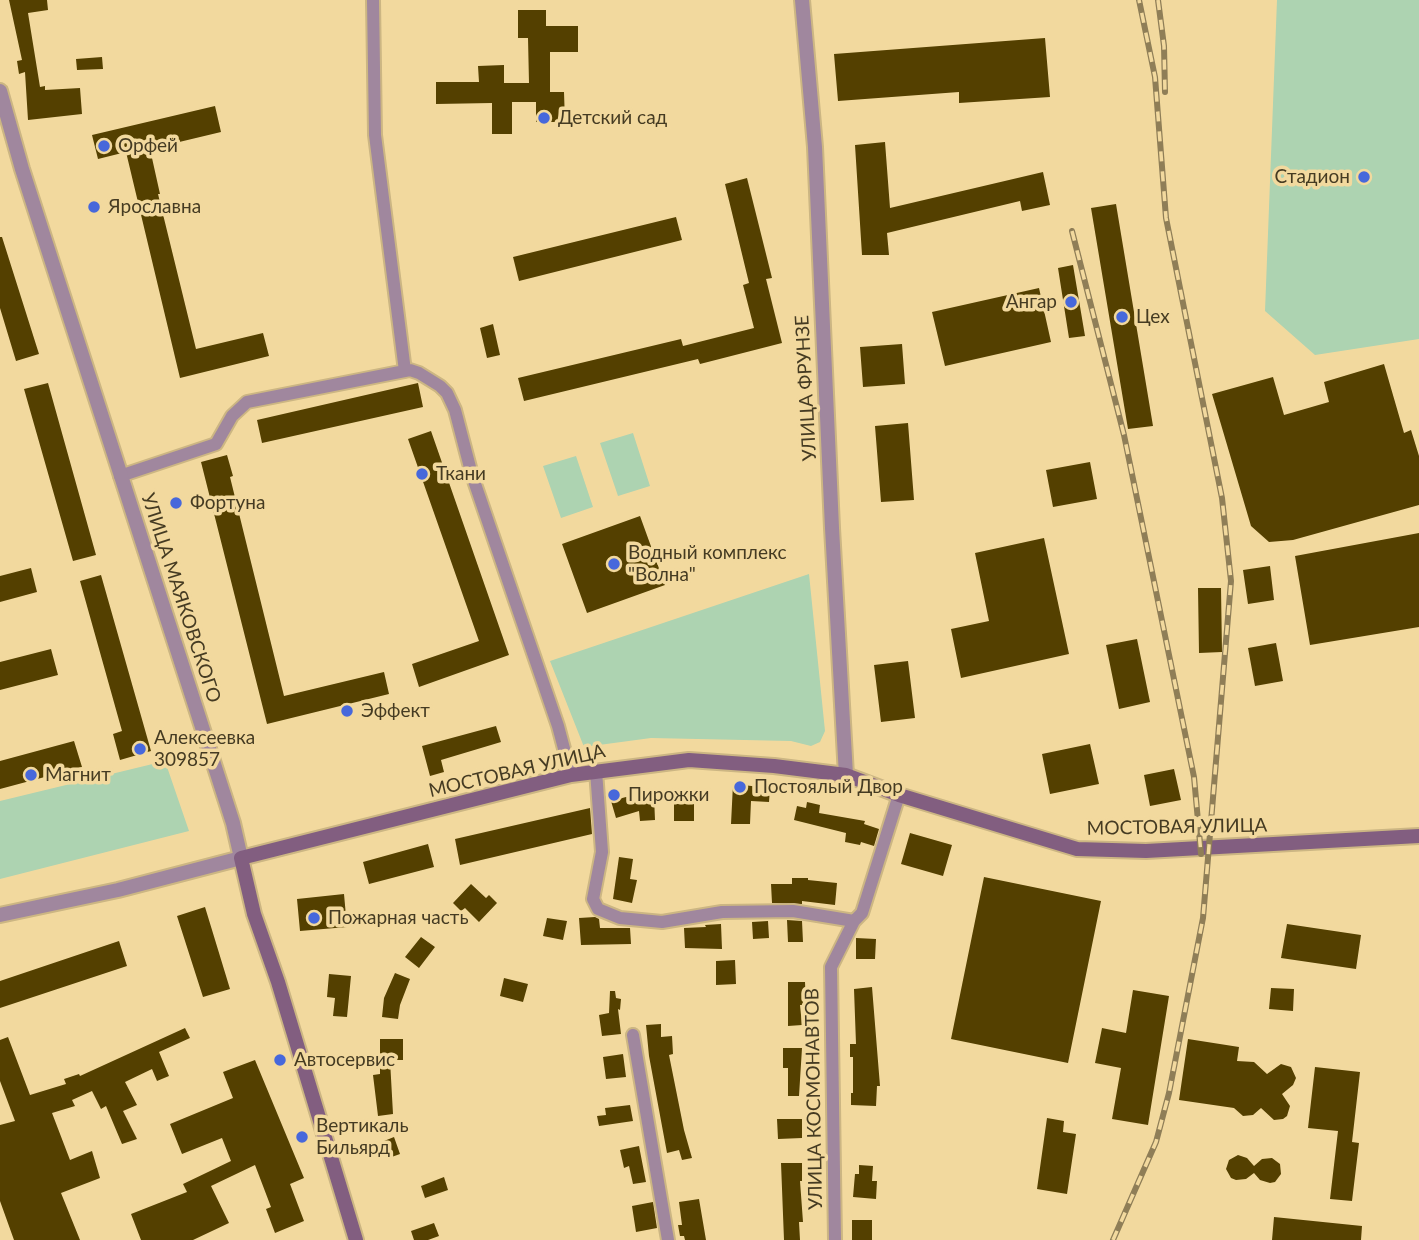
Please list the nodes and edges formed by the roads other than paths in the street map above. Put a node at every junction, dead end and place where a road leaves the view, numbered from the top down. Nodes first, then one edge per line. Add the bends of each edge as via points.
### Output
1 (373, 0) edge
2 (802, 0) edge
3 (0, 90) edge
4 (405, 371) junction
5 (120, 476) junction
6 (596, 771) junction
7 (571, 775) junction
8 (846, 775) junction
9 (899, 795) junction
10 (1419, 835) edge
11 (240, 858) junction
12 (0, 915) edge
13 (854, 921) junction
14 (633, 1035) dead end
15 (356, 1240) edge
16 (668, 1240) edge
17 (835, 1240) edge

1 - 4 street via 375,135
2 - 8 street, УЛИЦА ФРУНЗЕ via 815,147
3 - 5 street, УЛИЦА МАЯКОВСКОГО
4 - 5 street via 247,402 232,416 216,444
4 - 7 street via 419,373 440,386 455,410
5 - 11 street, УЛИЦА МАЯКОВСКОГО via 233,823
6 - 7 main road, МОСТОВАЯ УЛИЦА
6 - 8 main road, МОСТОВАЯ УЛИЦА via 689,760
6 - 13 street via 602,852 593,899 598,909 620,918 662,922 722,912 793,911
7 - 11 main road, МОСТОВАЯ УЛИЦА
8 - 9 main road, МОСТОВАЯ УЛИЦА
9 - 10 main road, МОСТОВАЯ УЛИЦА via 1077,849 1146,851
9 - 13 street, УЛИЦА КОСМОНАВТОВ via 862,913
11 - 12 street, МОСТОВАЯ УЛИЦА
11 - 15 main road, УЛИЦА МАЯКОВСКОГО
13 - 17 street, УЛИЦА КОСМОНАВТОВ via 831,967
14 - 16 street

